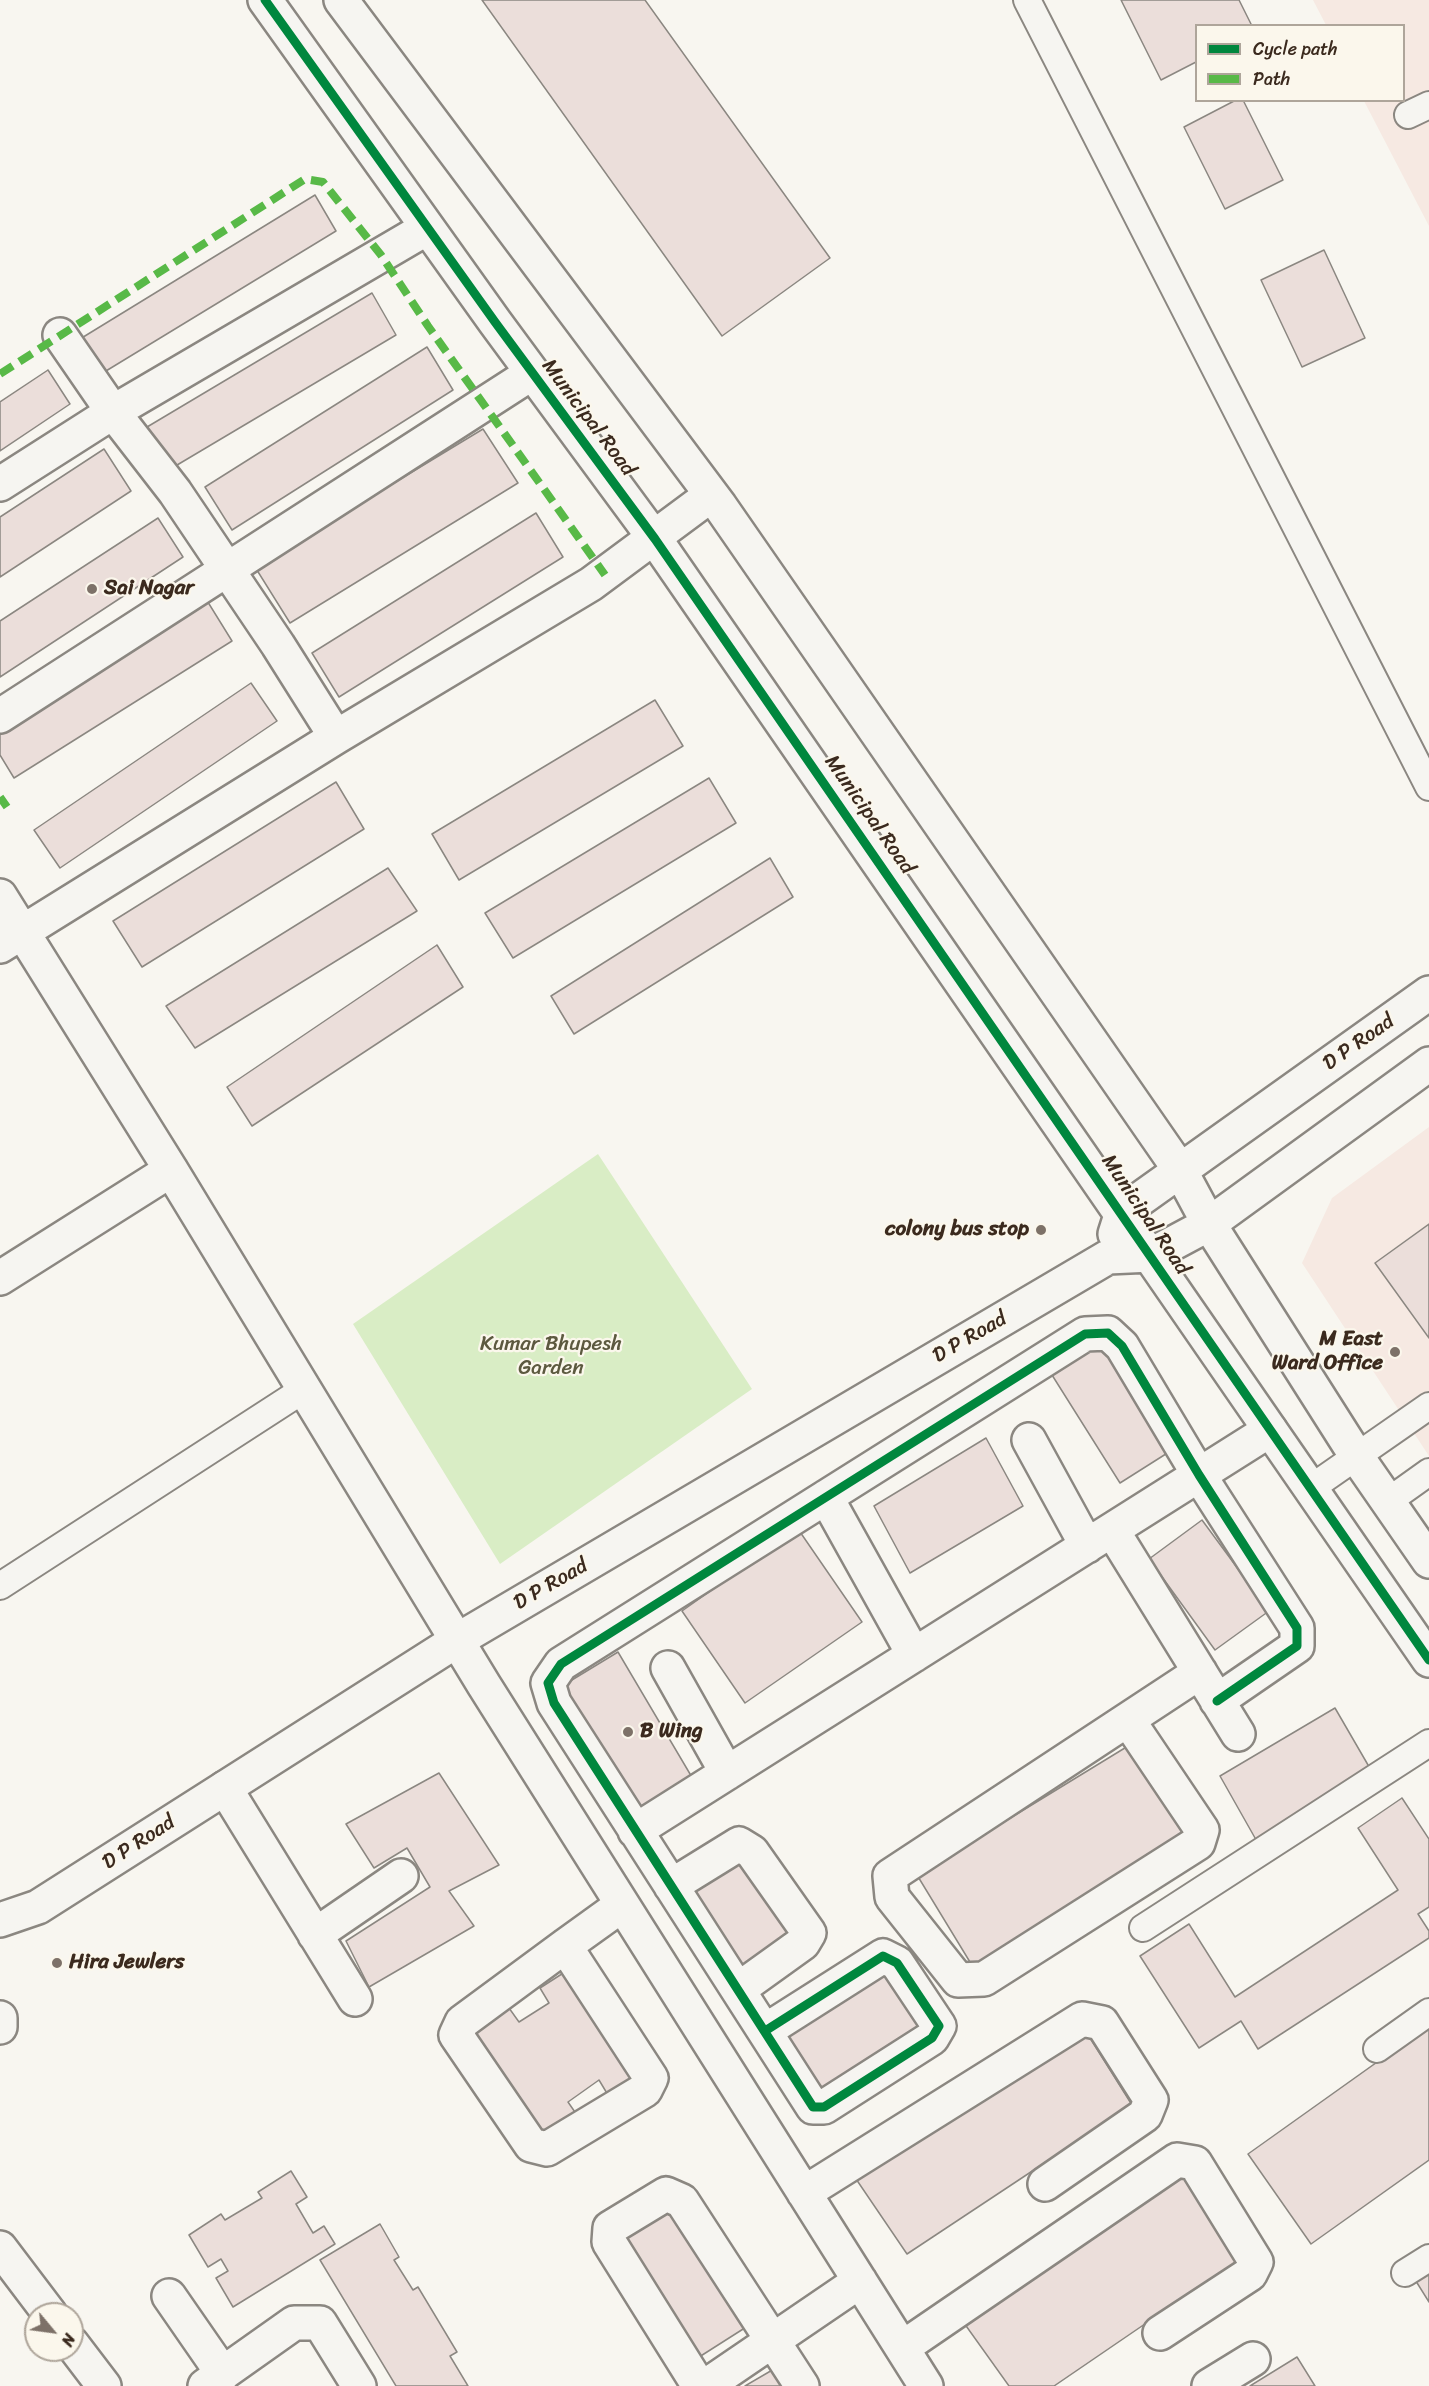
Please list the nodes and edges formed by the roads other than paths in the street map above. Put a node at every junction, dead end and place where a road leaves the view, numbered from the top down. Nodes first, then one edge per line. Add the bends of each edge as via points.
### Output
1 (265, 0) edge
2 (341, 0) edge
3 (1027, 0) edge
4 (427, 228) junction
5 (60, 335) dead end
6 (532, 373) junction
7 (113, 412) junction
8 (0, 484) edge
9 (711, 495) junction
10 (656, 539) junction
11 (228, 570) junction
12 (0, 716) edge
13 (336, 736) junction
14 (1429, 787) edge
15 (0, 896) edge
16 (11, 938) edge
17 (1429, 993) edge
18 (1429, 1064) edge
19 (171, 1170) junction
20 (1180, 1170) junction
21 (1122, 1212) junction
22 (1209, 1224) junction
23 (1150, 1255) junction
24 (1108, 1257) junction
25 (0, 1278) edge
26 (303, 1390) junction
27 (1429, 1406) edge
28 (1270, 1430) junction
29 (1029, 1440) dead end
30 (1357, 1457) junction
31 (1429, 1472) edge
32 (1199, 1474) junction
33 (1311, 1488) junction
34 (826, 1497) junction
35 (1387, 1502) junction
36 (1100, 1538) junction
37 (1429, 1561) edge
38 (0, 1586) edge
39 (456, 1641) junction
40 (914, 1655) junction
41 (1429, 1660) edge
42 (668, 1668) dead end
43 (1200, 1672) junction
44 (1217, 1701) junction
45 (1128, 1720) junction
46 (1238, 1734) dead end
47 (1429, 1743) edge
48 (727, 1773) junction
49 (225, 1788) junction
50 (635, 1831) junction
51 (401, 1876) dead end
52 (671, 1886) junction
53 (622, 1905) junction
54 (0, 1920) edge
55 (1143, 1928) dead end
56 (315, 1935) junction
57 (565, 1946) junction
58 (738, 1989) junction
59 (355, 1999) dead end
60 (1429, 2012) edge
61 (0, 2018) edge
62 (0, 2027) edge
63 (765, 2031) junction
64 (1377, 2049) dead end
65 (1045, 2184) dead end
66 (804, 2193) junction
67 (0, 2248) edge
68 (1429, 2258) edge
69 (1405, 2273) dead end
70 (860, 2282) junction
71 (169, 2296) dead end
72 (41, 2302) edge
73 (1160, 2333) dead end
74 (774, 2339) junction
75 (902, 2348) junction
76 (1253, 2358) dead end
77 (84, 2360) edge
78 (214, 2380) edge
79 (104, 2386) edge
80 (359, 2386) edge
81 (699, 2386) edge
82 (706, 2386) edge
83 (802, 2386) edge
84 (926, 2386) edge
85 (1209, 2386) edge

1 - 4 street, Municipal Road
2 - 9 street
3 - 14 lane
4 - 6 street, Municipal Road
4 - 7 street
5 - 7 street
6 - 10 street, Municipal Road
6 - 11 street
7 - 8 street
7 - 11 street via 175,492
9 - 10 street
9 - 20 street
10 - 13 street via 591,584
10 - 21 street, Municipal Road
11 - 12 street
11 - 13 street
13 - 16 street
15 - 16 street
16 - 19 street
17 - 20 street, D P Road
18 - 22 street, D P Road
19 - 25 street
19 - 26 street
20 - 21 street, D P Road
20 - 22 street
21 - 23 street, Municipal Road
21 - 24 street
22 - 23 street, D P Road
22 - 30 street
23 - 24 street, D P Road
23 - 28 street, Municipal Road
24 - 39 street, D P Road
26 - 38 lane
26 - 39 street
27 - 30 lane
28 - 32 street
28 - 33 street, Municipal Road
29 - 36 street
30 - 33 lane
30 - 35 street
31 - 35 lane
32 - 34 street via 1122,1346 1108,1333 1084,1334
32 - 36 street
32 - 44 street via 1297,1628 1297,1646
33 - 41 street, Municipal Road
34 - 40 street
34 - 50 street via 561,1664 548,1683 554,1702
35 - 37 street
36 - 40 street
36 - 43 street
39 - 49 street, D P Road
39 - 53 street
40 - 48 street
42 - 48 street
43 - 44 street
43 - 45 street
44 - 46 street
45 - 45 street via 890,1876 892,1897 958,1980 984,1979 1198,1843 1202,1830
47 - 55 lane
48 - 50 street
49 - 54 street, D P Road via 38,1907
49 - 56 street
50 - 52 street
51 - 56 street
52 - 58 street
52 - 58 street via 740,1844 752,1852 809,1933 803,1943
53 - 57 street
53 - 66 street
56 - 59 street
57 - 57 street via 462,2022 456,2035 531,2145 547,2149 645,2090 651,2078
58 - 63 street
60 - 64 lane
61 - 62 street
63 - 63 street via 813,2108 824,2107 933,2038 939,2026 897,1963 883,1956
65 - 66 street via 1145,2115 1151,2100 1102,2023 1082,2019
66 - 70 street
67 - 72 street
68 - 69 lane
70 - 74 street
70 - 75 street
71 - 78 street
73 - 75 street via 1250,2274 1256,2262 1195,2163 1177,2160
74 - 81 street via 682,2201 666,2194 610,2228 609,2242
74 - 82 street
74 - 83 street
75 - 84 street
76 - 85 street
77 - 79 street
78 - 80 street via 294,2323 320,2323

